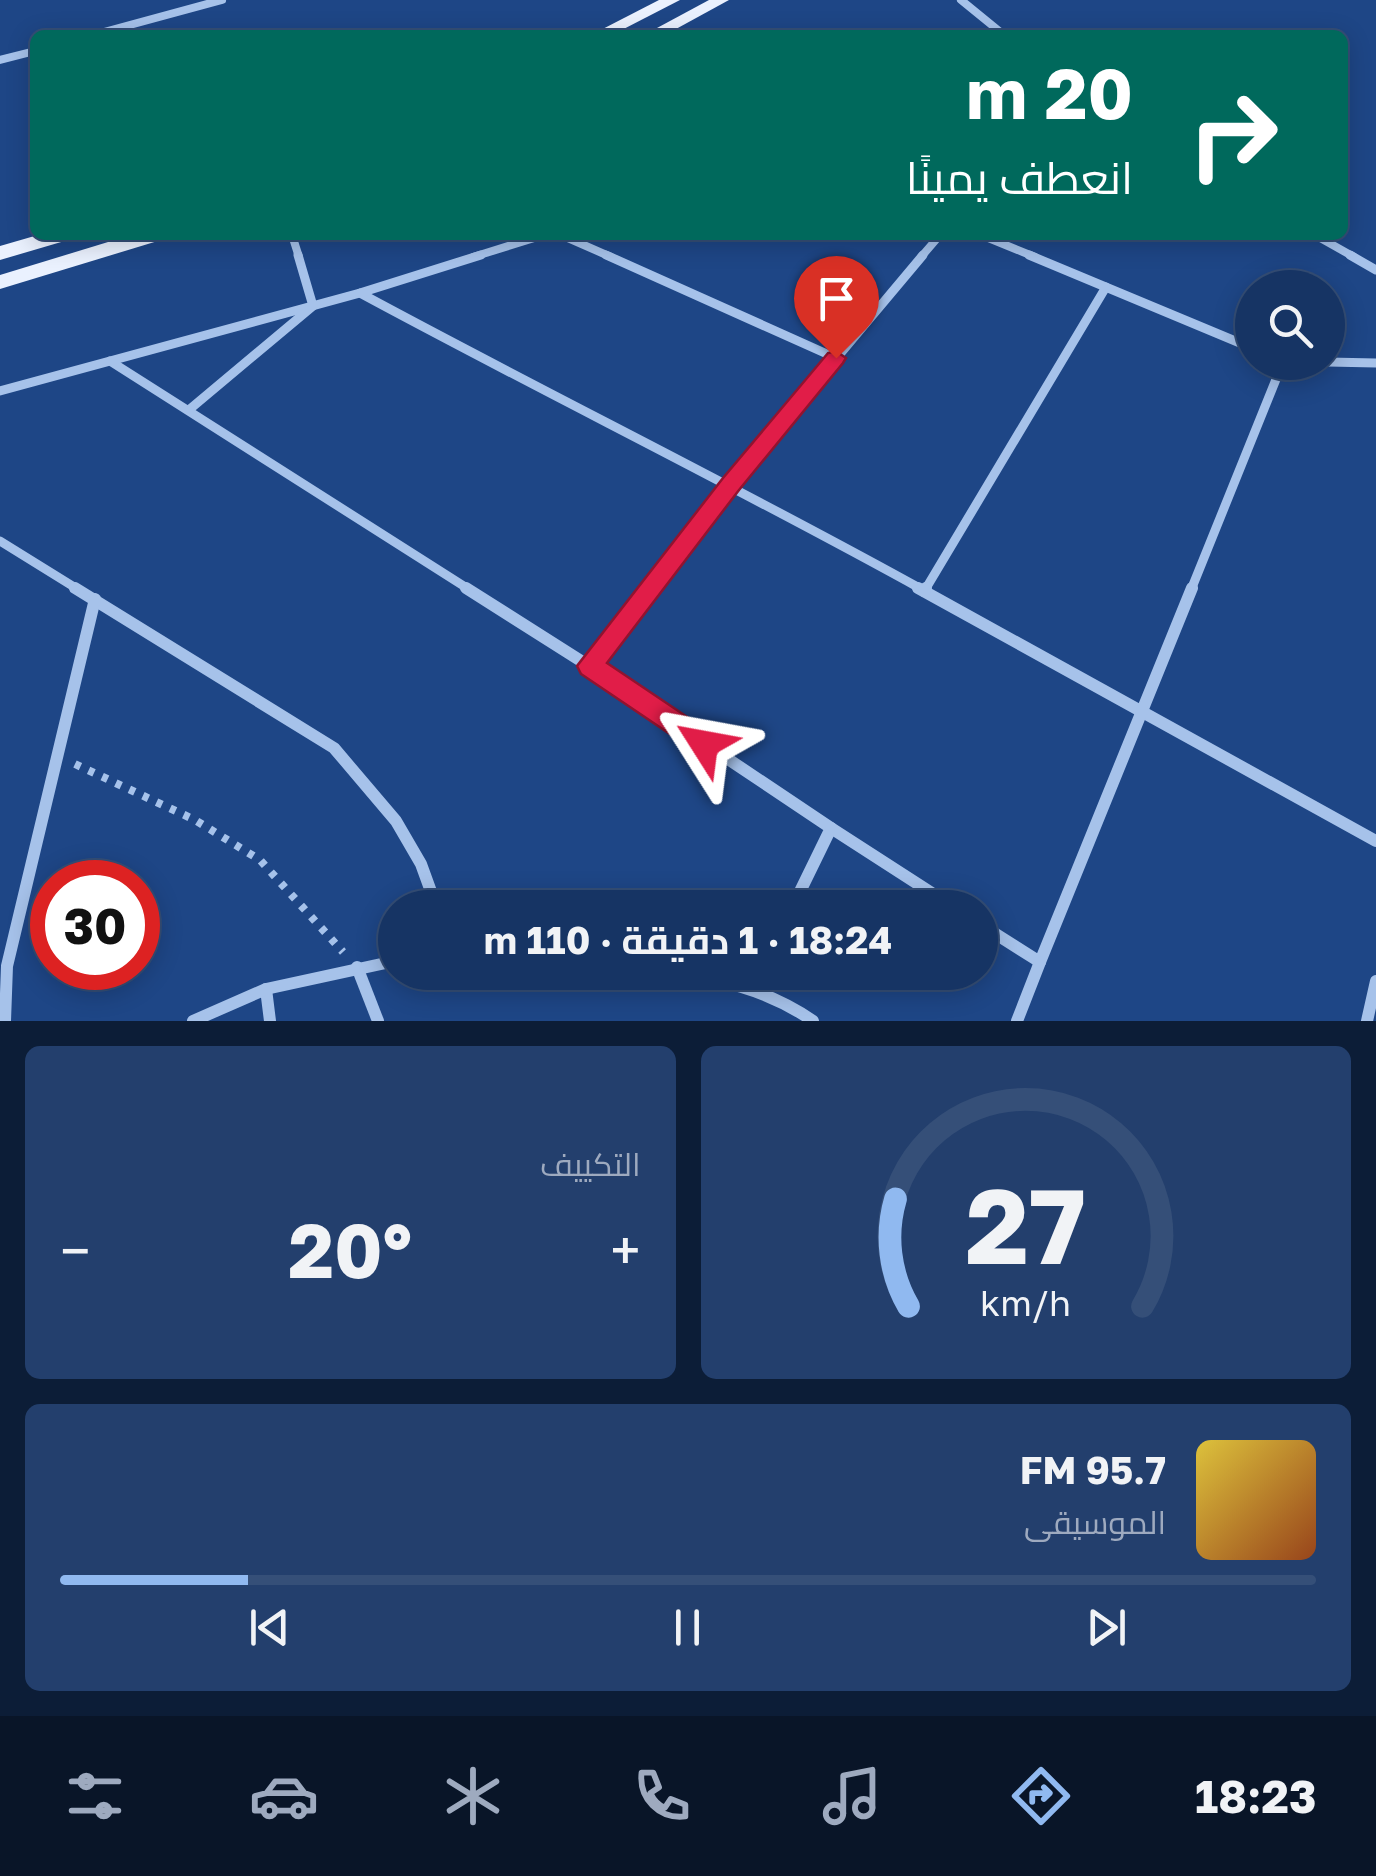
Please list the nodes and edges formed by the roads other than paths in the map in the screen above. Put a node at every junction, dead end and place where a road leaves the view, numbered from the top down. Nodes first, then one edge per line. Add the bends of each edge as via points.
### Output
1 (222, 0) edge
2 (672, 0) edge
3 (721, 0) edge
4 (962, 0) edge
5 (111, 30) edge
6 (610, 30) edge
7 (662, 30) edge
8 (998, 30) edge
9 (30, 52) edge
10 (0, 60) edge
11 (45, 240) edge
12 (138, 240) edge
13 (293, 240) edge
14 (528, 240) edge
15 (572, 240) edge
16 (936, 240) edge
17 (993, 240) edge
18 (1325, 240) edge
19 (0, 253) edge
20 (1376, 270) edge
21 (0, 282) edge
22 (1106, 287) junction
23 (360, 293) junction
24 (313, 306) junction
25 (1235, 341) edge
26 (836, 358) junction
27 (110, 361) junction
28 (1345, 362) edge
29 (1376, 363) edge
30 (1276, 380) edge
31 (0, 391) edge
32 (190, 409) junction
33 (731, 484) junction
34 (0, 542) edge
35 (924, 590) junction
36 (95, 599) junction
37 (590, 666) junction
38 (1139, 711) junction
39 (831, 828) junction
40 (1376, 841) edge
41 (430, 890) edge
42 (801, 890) edge
43 (927, 890) edge
44 (998, 935) edge
45 (1040, 962) junction
46 (378, 964) edge
47 (3, 967) edge
48 (357, 967) junction
49 (1376, 981) edge
50 (266, 988) junction
51 (760, 990) edge
52 (5, 1021) edge
53 (193, 1021) edge
54 (270, 1021) edge
55 (378, 1021) edge
56 (813, 1021) edge
57 (1017, 1021) edge
58 (1368, 1021) edge

1 - 5 street
2 - 6 main road
3 - 7 main road
4 - 8 street
9 - 10 street
11 - 19 main road
12 - 21 main road
13 - 24 street
14 - 23 street
15 - 26 street
16 - 26 street
17 - 22 street
18 - 20 street
22 - 25 street
22 - 35 street
23 - 24 street
23 - 33 street
24 - 27 street
24 - 32 street
26 - 33 street
27 - 31 street
27 - 32 street
28 - 29 street
30 - 38 street
32 - 37 street
33 - 35 street
33 - 37 street
34 - 36 street
35 - 38 street
36 - 41 street via 334,748 382,804
36 - 47 street
37 - 39 street
38 - 40 street
38 - 45 street
39 - 42 street
39 - 43 street
44 - 45 street
45 - 57 street
46 - 48 street
47 - 52 street
48 - 50 street
48 - 55 street
49 - 58 street
50 - 53 street
50 - 54 street
51 - 56 street

